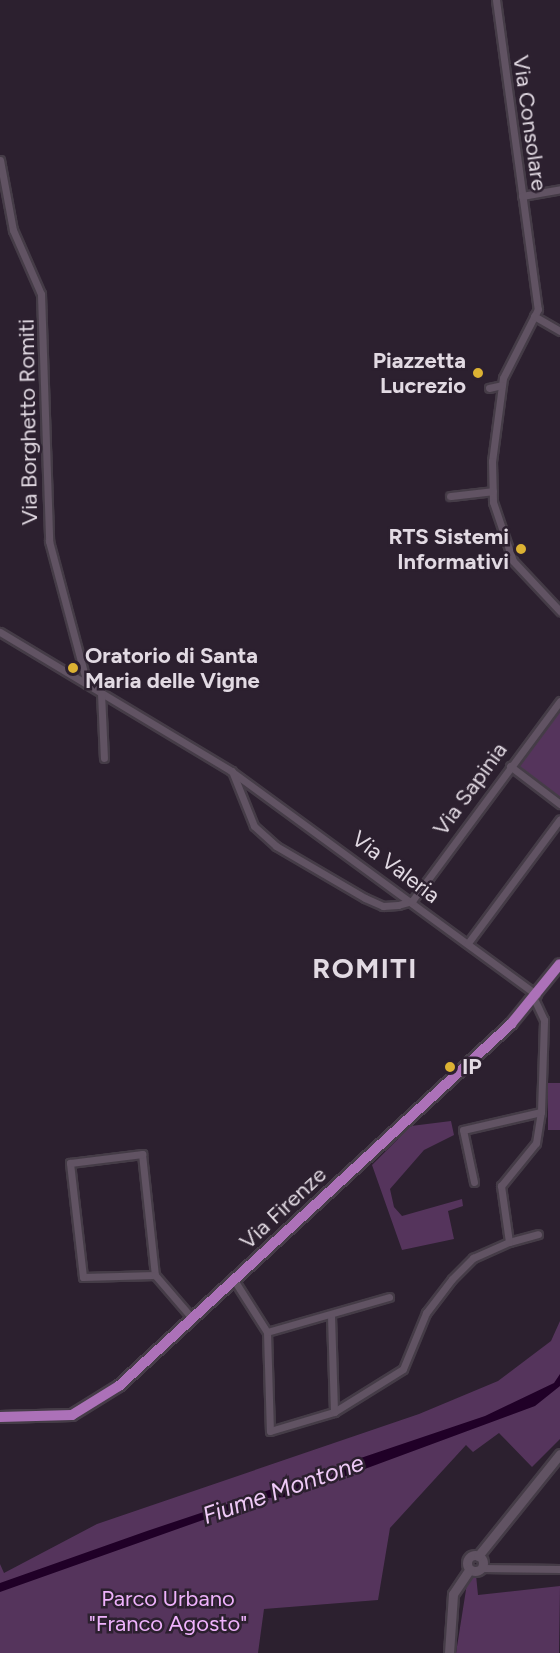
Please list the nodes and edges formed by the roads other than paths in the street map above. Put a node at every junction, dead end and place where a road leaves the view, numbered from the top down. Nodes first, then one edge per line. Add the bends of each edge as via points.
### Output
1 (496, 0) edge
2 (0, 160) edge
3 (560, 189) edge
4 (522, 196) junction
5 (534, 316) junction
6 (560, 331) edge
7 (502, 385) junction
8 (489, 388) dead end
9 (493, 491) junction
10 (450, 496) dead end
11 (560, 611) edge
12 (0, 632) edge
13 (87, 684) junction
14 (101, 693) junction
15 (560, 701) edge
16 (104, 758) dead end
17 (510, 766) junction
18 (231, 771) junction
19 (560, 804) edge
20 (560, 819) edge
21 (412, 901) junction
22 (468, 943) junction
23 (560, 964) edge
24 (535, 997) junction
25 (541, 1112) junction
26 (474, 1182) dead end
27 (538, 1234) dead end
28 (509, 1242) junction
29 (155, 1275) junction
30 (234, 1280) junction
31 (388, 1297) dead end
32 (332, 1316) junction
33 (192, 1318) junction
34 (267, 1332) junction
35 (334, 1412) junction
36 (1, 1416) edge
37 (560, 1454) edge
38 (478, 1556) junction
39 (470, 1569) junction
40 (481, 1569) junction
41 (560, 1569) edge
42 (449, 1653) edge

1 - 4 street, Via Consolare
2 - 13 street, Via Borghetto Romiti via 13,230 41,294 49,541
3 - 4 street
4 - 5 street, Via Consolare via 538,309
5 - 6 street
5 - 7 street, Via Consolare
7 - 8 street
7 - 9 street, Via Consolare
9 - 10 street
9 - 11 street, Via Consolare via 513,561
12 - 13 street, Via Valeria
13 - 14 street, Via Valeria
14 - 16 street
14 - 18 street, Via Valeria
15 - 17 street, Via Sapinia
17 - 19 street
17 - 21 street, Via Sapinia
18 - 21 street, Via Valeria
18 - 21 street via 254,826 276,846 383,906
20 - 22 street
21 - 22 street, Via Valeria
22 - 24 street, Via Valeria
23 - 24 main road, Via Firenze
24 - 25 street via 544,1020
24 - 30 main road, Via Firenze
25 - 26 street via 463,1130
25 - 28 street via 536,1143 501,1186
27 - 28 street
28 - 35 street via 473,1257 452,1279 426,1313 403,1369
29 - 29 street via 142,1154 70,1163 83,1277
29 - 33 street
30 - 33 main road, Via Firenze
30 - 34 street
31 - 32 street
32 - 34 street
32 - 35 street
33 - 36 main road, Via Firenze via 89,1407 59,1418
34 - 35 street via 270,1431
37 - 38 main road
38 - 39 main road via 469,1558
38 - 40 main road
39 - 40 main road
39 - 42 main road via 453,1594
40 - 41 street

